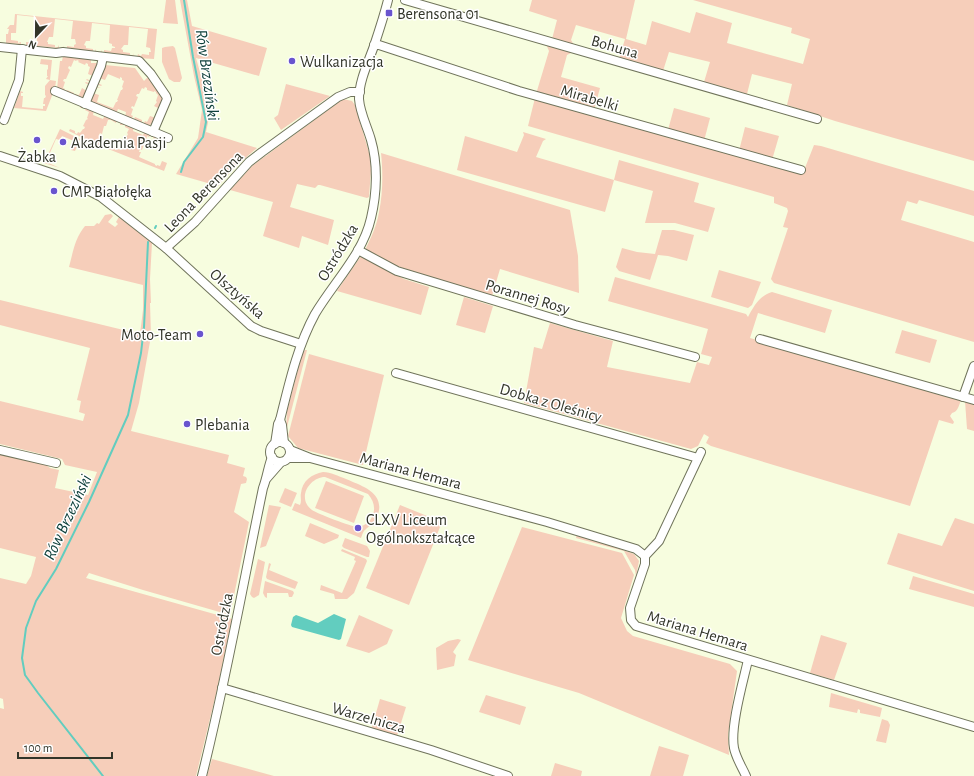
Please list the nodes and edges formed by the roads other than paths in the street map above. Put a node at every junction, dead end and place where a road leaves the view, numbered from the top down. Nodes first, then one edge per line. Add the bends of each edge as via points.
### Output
1 (388, 0) edge
2 (405, 0) edge
3 (374, 45) junction
4 (0, 47) edge
5 (22, 49) junction
6 (103, 57) junction
7 (55, 92) dead end
8 (360, 92) junction
9 (85, 104) junction
10 (817, 119) dead end
11 (4, 120) dead end
12 (150, 130) junction
13 (168, 138) dead end
14 (0, 156) edge
15 (800, 170) dead end
16 (166, 248) junction
17 (358, 250) junction
18 (760, 339) dead end
19 (301, 344) junction
20 (695, 357) dead end
21 (974, 366) edge
22 (396, 373) dead end
23 (963, 397) junction
24 (974, 400) edge
25 (280, 420) junction
26 (275, 444) junction
27 (0, 450) edge
28 (286, 453) junction
29 (272, 457) junction
30 (56, 463) dead end
31 (267, 478) junction
32 (645, 556) junction
33 (748, 660) junction
34 (222, 688) junction
35 (974, 727) edge
36 (202, 776) edge
37 (508, 776) edge
38 (746, 776) edge

1 - 3 street, Ostródzka
2 - 10 street, Bohuna
3 - 8 street, Ostródzka
3 - 15 street, Mirabelki via 519,91
4 - 5 street
5 - 6 street
5 - 11 street via 19,80
6 - 9 street
6 - 12 street via 139,62 164,92 167,99
7 - 9 street
8 - 16 street, Leona Berensona via 350,92 338,97 262,152 236,176 195,222
8 - 17 street, Ostródzka via 361,108 374,150 376,169 372,216
9 - 12 street
12 - 13 street
14 - 16 street, Leona Berensona via 60,176 93,193
16 - 19 street, Olsztyńska via 251,326
17 - 19 street, Ostródzka via 315,315
17 - 20 street, Porannej Rosy via 397,271 582,327
18 - 23 street
19 - 25 street, Ostródzka
21 - 23 street
22 - 32 street, Dobka z Oleśnicy via 700,455 659,541
23 - 24 street
25 - 26 street, Ostródzka
25 - 28 street, Ostródzka
26 - 28 street via 280,443
26 - 29 street, Ostródzka via 272,448
27 - 30 street
28 - 29 street, Mariana Hemara via 276,461
28 - 31 street, Ostródzka
28 - 32 street, Mariana Hemara via 389,478 612,541 636,549
29 - 31 street, Ostródzka
31 - 34 street, Ostródzka
32 - 33 street, Mariana Hemara via 645,564 630,608 633,624
33 - 35 street, Mariana Hemara
33 - 38 street via 733,736 734,749
34 - 36 street, Ostródzka
34 - 37 street, Warzelnicza via 431,750

